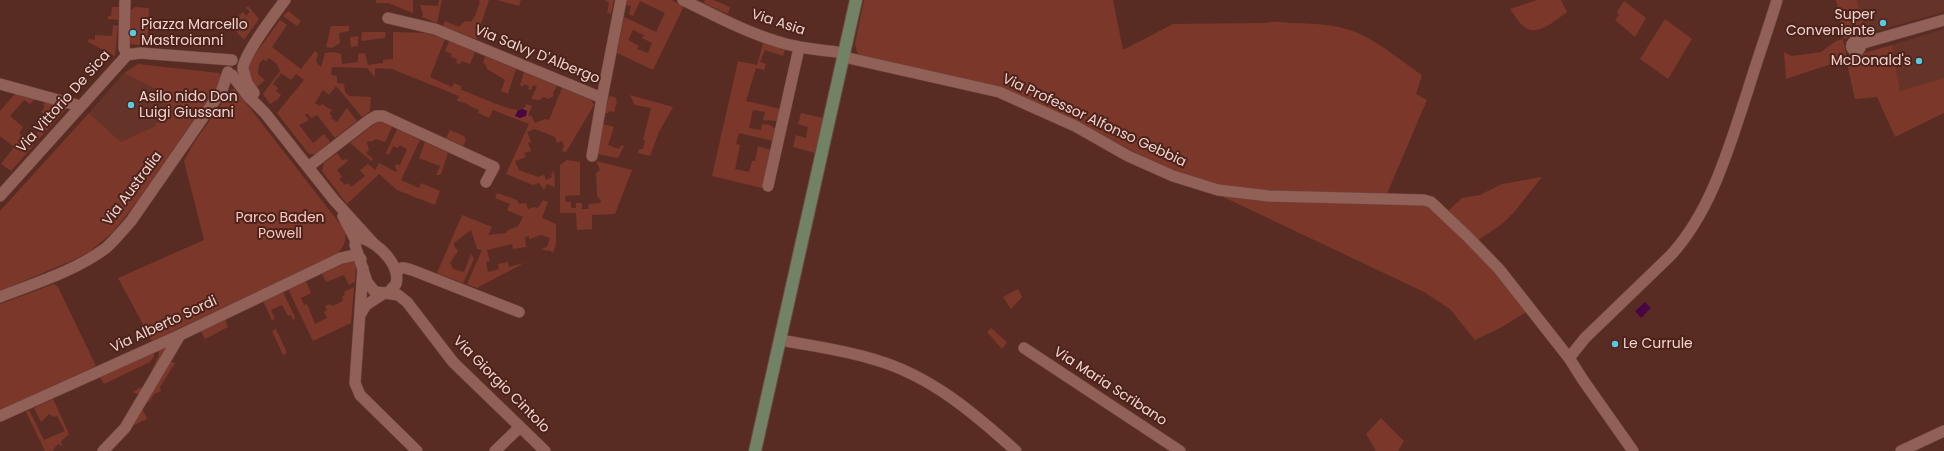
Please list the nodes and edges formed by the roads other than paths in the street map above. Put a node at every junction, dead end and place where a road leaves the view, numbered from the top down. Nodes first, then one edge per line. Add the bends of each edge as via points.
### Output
1 (125, 0) edge
2 (285, 0) edge
3 (621, 0) edge
4 (683, 0) edge
5 (856, 0) edge
6 (1776, 0) edge
7 (388, 18) dead end
8 (1944, 20) edge
9 (1860, 44) dead end
10 (799, 48) junction
11 (127, 55) junction
12 (845, 55) junction
13 (234, 70) junction
14 (903, 70) joint
15 (0, 84) edge
16 (602, 98) junction
17 (80, 106) junction
18 (592, 156) dead end
19 (308, 167) junction
20 (486, 182) dead end
21 (768, 186) dead end
22 (0, 196) edge
23 (334, 200) junction
24 (356, 242) junction
25 (377, 246) junction
26 (341, 258) junction
27 (362, 263) junction
28 (412, 270) junction
29 (397, 274) junction
30 (384, 294) junction
31 (0, 297) edge
32 (407, 302) junction
33 (519, 312) dead end
34 (359, 318) junction
35 (180, 335) junction
36 (780, 340) junction
37 (1024, 348) dead end
38 (1569, 358) junction
39 (0, 416) edge
40 (520, 427) junction
41 (1944, 430) edge
42 (103, 451) edge
43 (416, 451) edge
44 (495, 451) edge
45 (545, 451) edge
46 (755, 451) edge
47 (1016, 451) edge
48 (1180, 451) edge
49 (1633, 451) edge
50 (1902, 451) edge

1 - 11 street via 124,48
2 - 13 street
3 - 16 street, Via Salvy D'Albergo
4 - 10 street, Via Asia via 754,33
5 - 12 main road
6 - 38 street via 1720,172 1696,222 1680,246 1585,338
7 - 16 street, Via Salvy D'Albergo via 435,29
8 - 9 street
10 - 12 street, Via Asia
10 - 21 street
11 - 13 street, Via Vittorio De Sica via 140,53 186,57
11 - 17 street, Via Vittorio De Sica
12 - 14 street, Via Asia
12 - 36 main road
13 - 19 street via 247,83 265,113
13 - 31 street, Via Australia via 131,221 107,247 86,262
14 - 38 street, Via Professor Alfonso Gebbia via 999,92 1075,126 1128,156 1173,176 1218,190 1269,196 1431,202 1499,269
15 - 17 street
16 - 18 street
17 - 22 street, Via Vittorio De Sica
19 - 20 street via 369,120 383,116 494,167
19 - 23 street
23 - 24 street, Via Giorgio Cintolo
23 - 25 street
24 - 25 street via 362,238
24 - 26 street, Via Alberto Sordi
24 - 27 street, Via Giorgio Cintolo
25 - 28 street
25 - 29 street, Via Giorgio Cintolo via 388,257
26 - 27 street, Via Alberto Sordi via 355,255
26 - 35 street, Via Alberto Sordi
27 - 30 street, Via Giorgio Cintolo via 371,289
27 - 34 street
28 - 29 street via 403,267
28 - 33 street
29 - 30 street via 394,288
29 - 32 street, Via Giorgio Cintolo
30 - 32 street, Via Giorgio Cintolo via 398,295
30 - 34 street via 366,306
32 - 40 street, Via Giorgio Cintolo via 453,362
34 - 43 street via 355,383 357,389
35 - 39 street, Via Alberto Sordi
35 - 42 street via 125,428
36 - 46 main road
36 - 47 street via 856,354 916,376 956,400
37 - 48 street, Via Maria Scribano
38 - 49 street, Via Professor Alfonso Gebbia
40 - 44 street
40 - 45 street, Via Giorgio Cintolo
41 - 50 street

